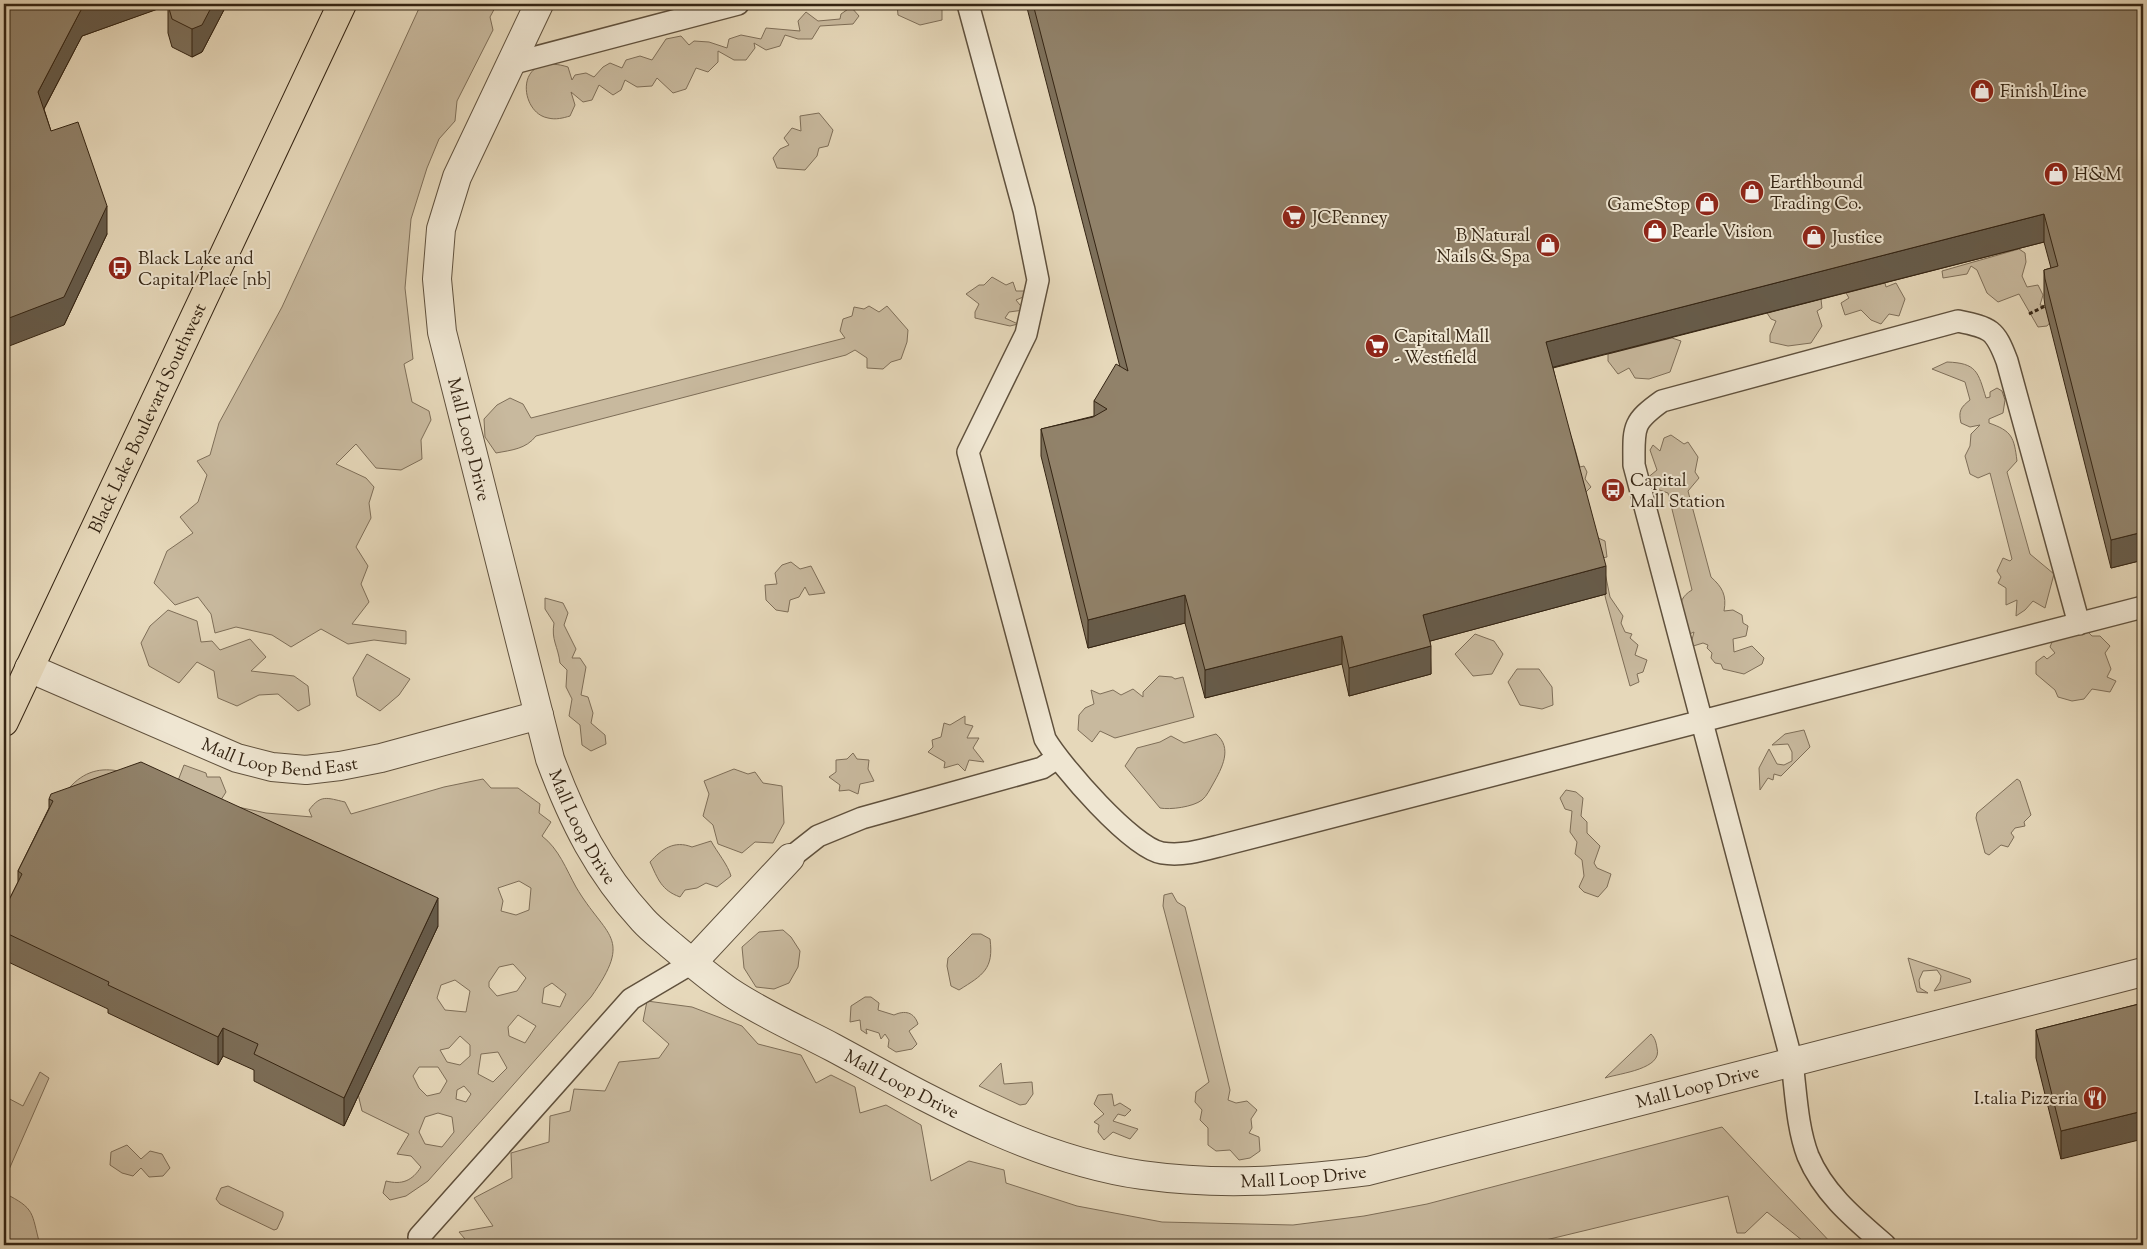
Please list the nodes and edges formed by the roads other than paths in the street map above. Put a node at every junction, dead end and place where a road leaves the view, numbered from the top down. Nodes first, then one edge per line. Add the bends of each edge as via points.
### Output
1 (342, 4) edge
2 (539, 4) edge
3 (738, 4) edge
4 (968, 4) edge
5 (510, 64) junction
6 (2143, 607) edge
7 (2079, 624) junction
8 (29, 668) junction
9 (539, 715) junction
10 (4, 722) edge
11 (1703, 722) junction
12 (1056, 758) junction
13 (790, 858) joint
14 (692, 963) junction
15 (2143, 972) edge
16 (1792, 1062) junction
17 (419, 1237) dead end
18 (1885, 1245) edge

1 - 8 main road, Black Lake Boulevard Southwest
2 - 5 street, Mall Loop Drive
3 - 5 lane
4 - 12 lane via 1024,210 1038,280 1026,334 968,452 1043,730
5 - 9 street, Mall Loop Drive via 457,177 441,229 437,279 442,332
6 - 7 lane
7 - 11 lane
7 - 11 lane via 1998,337 1982,326 1958,321 1662,401 1640,416 1634,436 1634,465
8 - 9 street, Mall Loop Bend East via 237,758 272,767 306,770 340,766
8 - 10 main road, Black Lake Boulevard Southwest
9 - 14 street, Mall Loop Drive via 550,759 566,802 602,870 644,922
11 - 12 lane via 1186,854 1160,853 1140,842
11 - 16 lane
12 - 13 lane via 1042,768 862,818 818,836
13 - 14 street
14 - 16 street, Mall Loop Drive via 731,992 782,1021 995,1130 1066,1159 1140,1174 1212,1182 1291,1180 1368,1171
14 - 17 lane via 631,999
15 - 16 street, Mall Loop Drive
16 - 18 lane via 1800,1125 1808,1156 1823,1183 1849,1214

